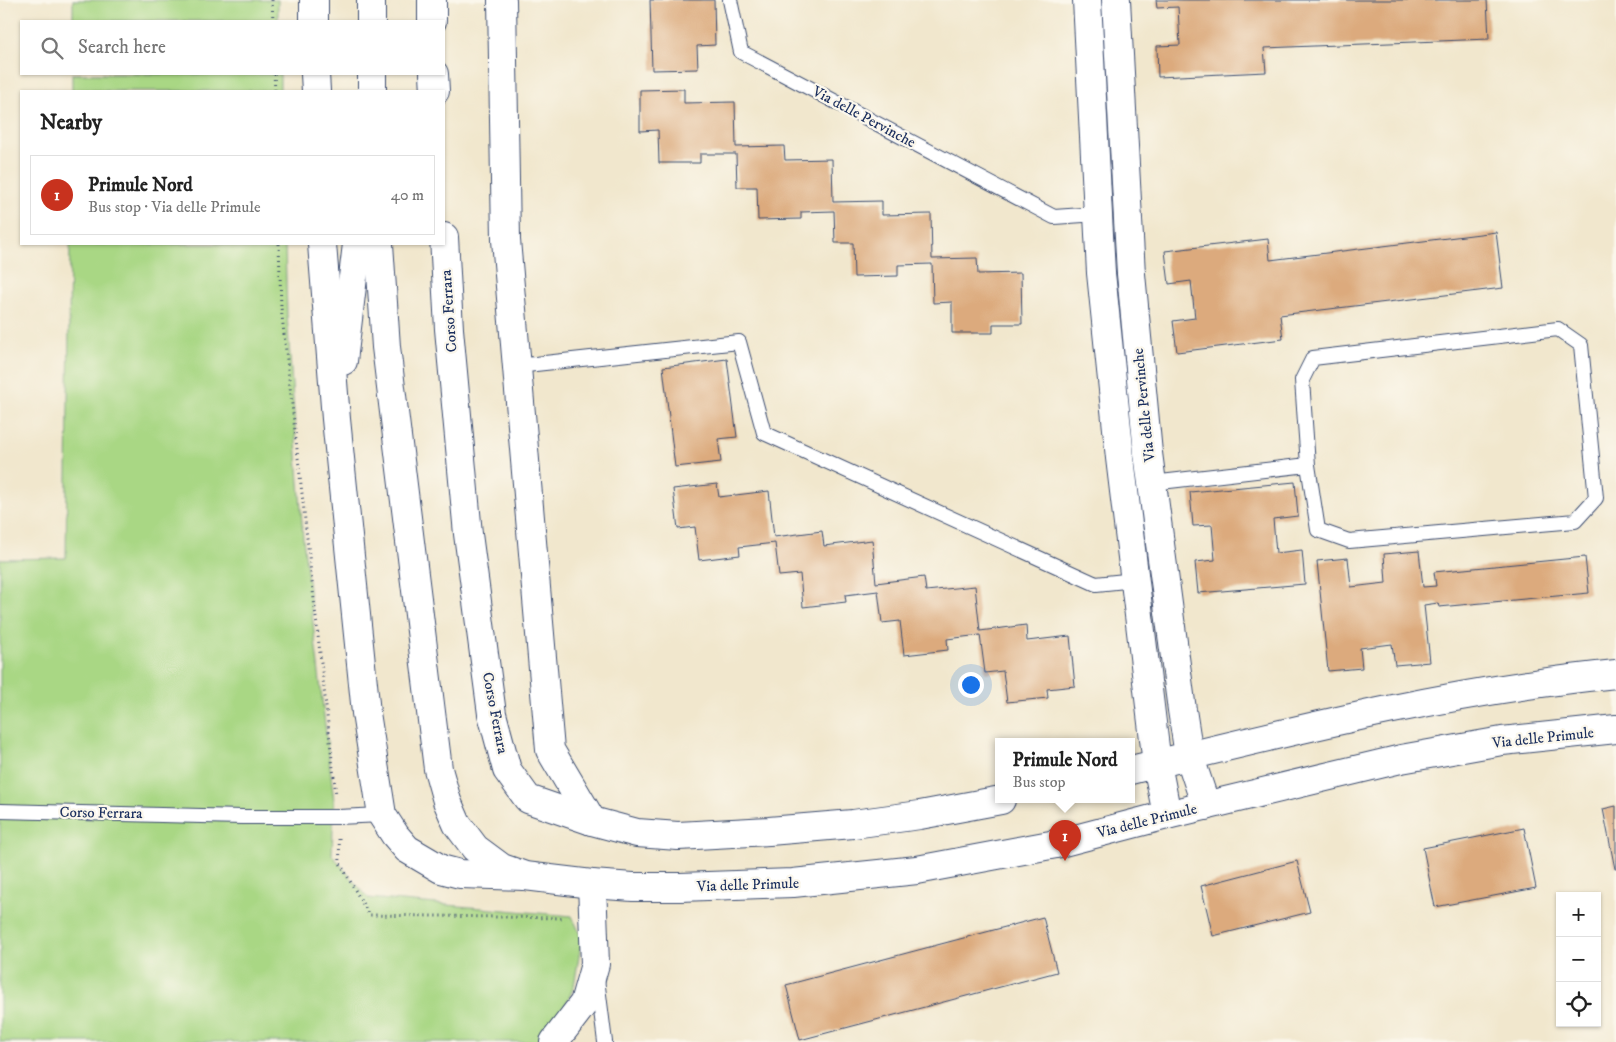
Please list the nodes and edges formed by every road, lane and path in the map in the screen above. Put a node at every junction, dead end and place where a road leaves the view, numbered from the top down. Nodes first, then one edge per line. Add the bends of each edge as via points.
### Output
1 (272, 0) edge
2 (314, 0) edge
3 (371, 0) edge
4 (432, 0) edge
5 (502, 0) edge
6 (730, 0) edge
7 (1087, 0) edge
8 (1116, 0) edge
9 (273, 20) edge
10 (314, 20) edge
11 (372, 20) edge
12 (432, 20) edge
13 (274, 75) edge
14 (315, 75) edge
15 (434, 75) edge
16 (275, 90) edge
17 (316, 90) edge
18 (435, 90) edge
19 (1098, 214) junction
20 (322, 245) edge
21 (357, 245) edge
22 (379, 245) edge
23 (444, 245) edge
24 (517, 366) junction
25 (336, 419) junction
26 (1308, 465) junction
27 (1152, 483) junction
28 (1135, 580) junction
29 (1616, 674) edge
30 (1616, 729) edge
31 (1189, 755) junction
32 (1157, 764) junction
33 (1135, 769) edge
34 (995, 801) edge
35 (1206, 806) junction
36 (0, 811) edge
37 (382, 815) junction
38 (1167, 815) junction
39 (592, 821) junction
40 (524, 876) junction
41 (592, 884) junction
42 (595, 964) junction
43 (554, 1042) edge
44 (605, 1042) edge

1 - 9 path
2 - 10 street
3 - 11 street
4 - 12 street
5 - 24 street via 506,240
6 - 19 lane, Via delle Pervinche via 741,52 1054,217
7 - 19 street, Via delle Pervinche
8 - 27 street, Via delle Pervinche via 1131,274
13 - 16 path
14 - 17 street
15 - 18 street
19 - 28 street, Via delle Pervinche via 1101,273
20 - 25 street
21 - 25 street
22 - 40 street via 386,347 438,768 446,801 457,824 475,848 502,868
23 - 39 street, Corso Ferrara via 468,534 492,714 507,770 528,798
24 - 28 lane via 739,342 764,433 1096,584
24 - 39 street via 550,750
25 - 37 street via 366,713
26 - 26 lane via 1302,380 1313,358 1558,329 1581,345 1596,498 1575,521 1349,541 1318,530
26 - 27 lane
27 - 31 street, Via delle Pervinche
28 - 32 street, Via delle Pervinche
29 - 31 street via 1468,694
30 - 35 street, Via delle Primule via 1502,741 1401,759
31 - 32 street
31 - 35 street, Via delle Pervinche
32 - 33 street
32 - 38 street, Via delle Pervinche
34 - 39 street via 863,823 678,836 637,833
35 - 38 street, Via delle Primule
36 - 37 lane, Corso Ferrara via 242,817
37 - 40 street via 407,850 441,869 460,874
38 - 41 street, Via delle Primule via 1056,844 917,870 793,883 680,887
40 - 41 street, Via delle Primule
41 - 42 street
42 - 43 street via 584,1003
42 - 44 lane

